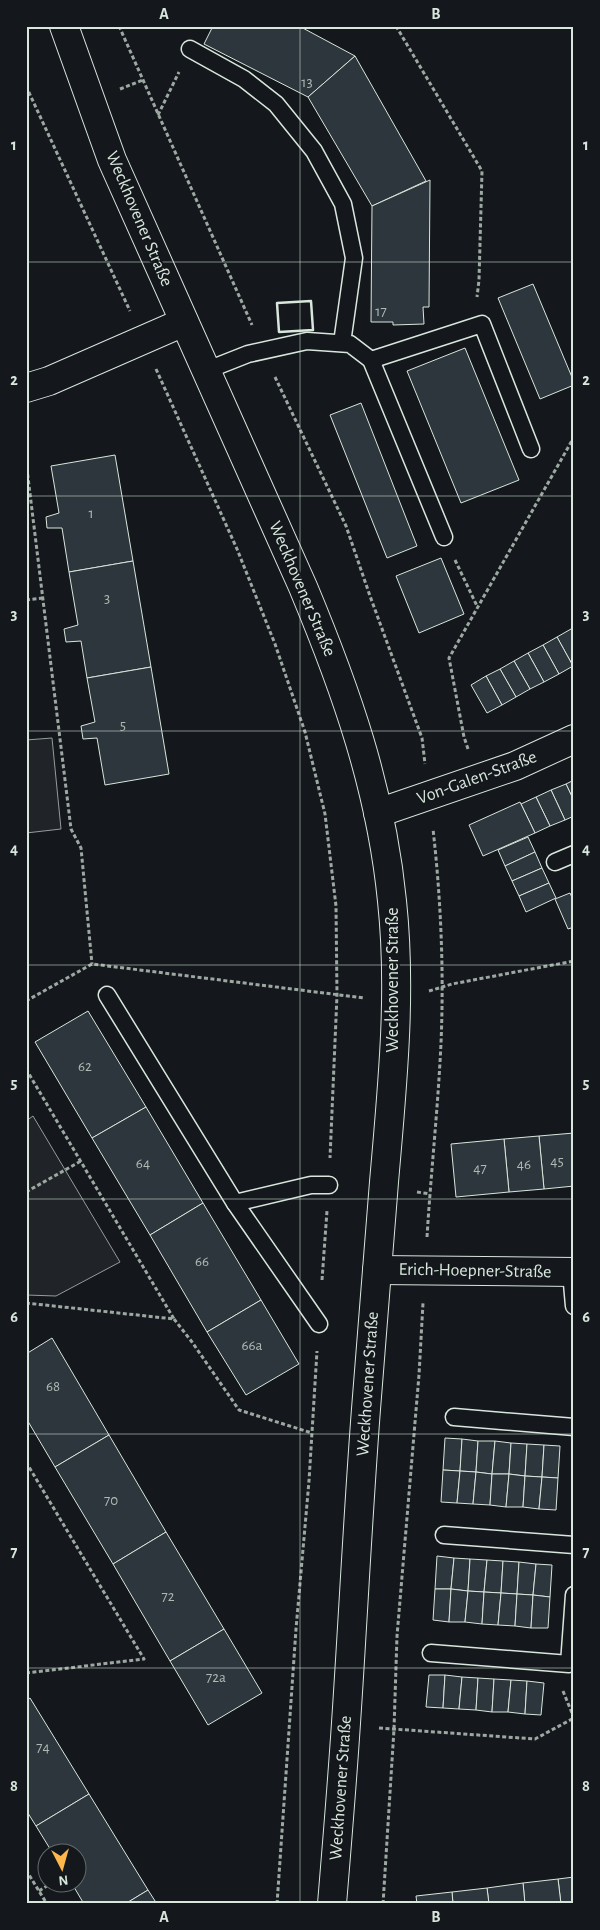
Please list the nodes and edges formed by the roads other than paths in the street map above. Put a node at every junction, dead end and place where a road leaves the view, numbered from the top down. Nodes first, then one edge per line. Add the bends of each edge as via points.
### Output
1 (64, 26) edge
2 (190, 49) dead end
3 (184, 322) junction
4 (342, 343) junction
5 (371, 360) junction
6 (206, 371) junction
7 (26, 388) edge
8 (531, 449) dead end
9 (444, 537) road end
10 (574, 739) edge
11 (378, 813) junction
12 (574, 854) edge
13 (555, 862) dead end
14 (107, 995) dead end
15 (329, 1185) road end
16 (235, 1203) junction
17 (377, 1270) junction
18 (572, 1272) edge
19 (574, 1306) edge
20 (319, 1324) road end
21 (454, 1417) dead end
22 (574, 1427) edge
23 (444, 1534) dead end
24 (574, 1545) edge
25 (574, 1595) edge
26 (431, 1653) dead end
27 (332, 1904) edge

1 - 3 street, Weckhovener Straße via 112,160
2 - 4 lane via 244,79 276,104 314,151 343,204 354,258
3 - 6 street, Weckhovener Straße
3 - 7 street
4 - 5 lane via 350,344
4 - 6 lane via 307,341 248,354
5 - 8 lane via 482,324
5 - 9 lane
6 - 11 street, Weckhovener Straße via 330,651 352,711
10 - 11 street, Von-Galen-Straße via 515,766
11 - 17 street, Weckhovener Straße via 392,898 397,1001
12 - 13 lane
14 - 16 lane
15 - 16 lane via 311,1185
16 - 20 lane
17 - 18 street, Erich-Hoepner-Straße
17 - 27 street, Weckhovener Straße
18 - 19 lane
21 - 22 lane
23 - 24 lane
25 - 26 lane via 569,1664

